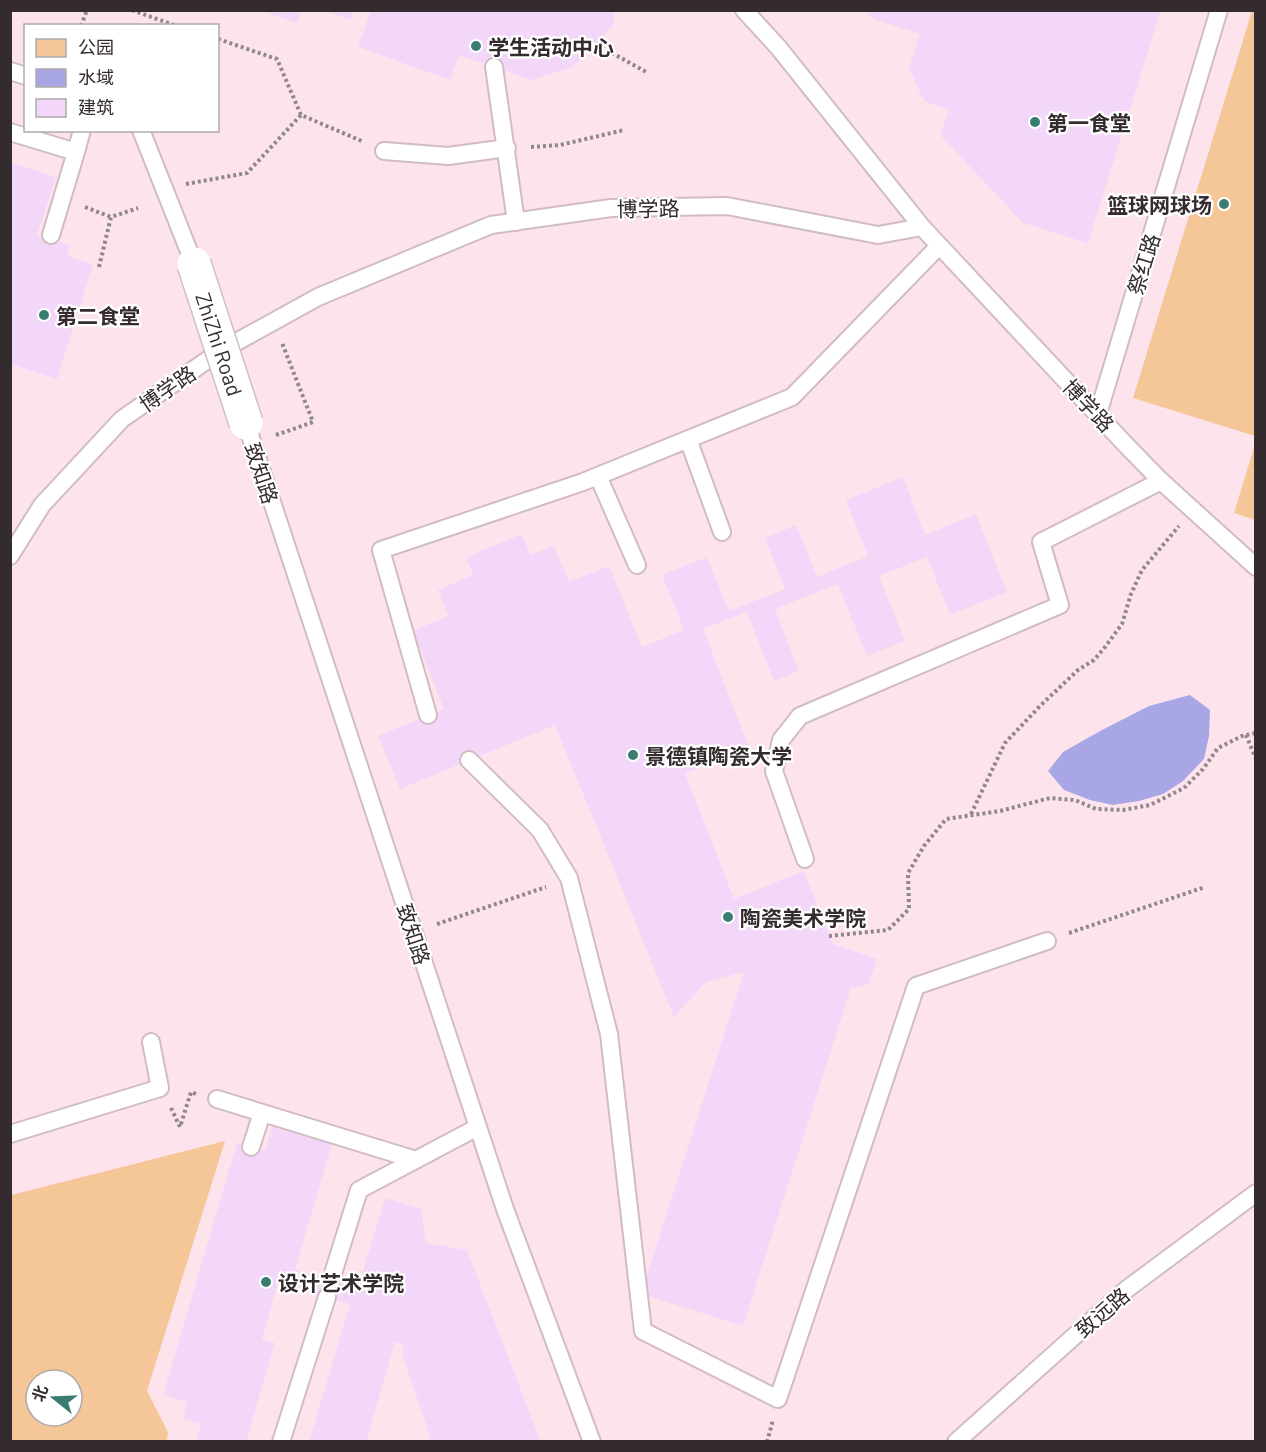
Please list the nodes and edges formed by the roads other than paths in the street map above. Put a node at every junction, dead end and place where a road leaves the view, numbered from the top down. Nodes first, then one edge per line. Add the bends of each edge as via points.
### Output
1 (744, 10) edge
2 (1219, 10) edge
3 (495, 67) dead end
4 (10, 132) edge
5 (81, 132) edge
6 (142, 132) edge
7 (507, 148) junction
8 (384, 151) road end
9 (76, 152) junction
10 (516, 222) junction
11 (922, 227) junction
12 (51, 235) dead end
13 (939, 246) junction
14 (194, 264) joint
15 (222, 350) junction
16 (1098, 414) junction
17 (249, 434) joint
18 (688, 439) junction
19 (598, 476) junction
20 (1161, 481) junction
21 (722, 532) dead end
22 (10, 556) edge
23 (637, 565) dead end
24 (1256, 567) edge
25 (428, 715) dead end
26 (469, 760) dead end
27 (805, 859) dead end
28 (1047, 941) road end
29 (151, 1042) dead end
30 (217, 1099) road end
31 (262, 1113) junction
32 (478, 1126) junction
33 (10, 1134) edge
34 (251, 1147) dead end
35 (416, 1160) junction
36 (1256, 1193) edge
37 (331, 1280) dead end
38 (327, 1297) dead end
39 (281, 1442) edge
40 (592, 1442) edge
41 (956, 1442) edge

1 - 11 lane via 778,46
2 - 16 lane, 祭红路
3 - 7 lane
4 - 9 lane
5 - 9 lane
6 - 14 lane
7 - 8 lane via 448,156
7 - 10 lane
9 - 12 lane
10 - 11 lane, 博学路 via 611,208 727,206 878,235
10 - 15 lane, 博学路 via 491,225 318,297
11 - 13 lane, 博学路
13 - 16 lane, 博学路
13 - 18 lane via 792,397
14 - 15 street, ZhiZhi Road, bridge
15 - 17 street, ZhiZhi Road, bridge
15 - 22 lane, 博学路 via 122,419 42,505
16 - 20 lane, 博学路
17 - 32 lane, 致知路
18 - 19 lane
18 - 21 lane
19 - 23 lane
19 - 25 lane via 381,550
20 - 24 lane, 博学路
20 - 27 lane via 1041,542 1060,605 800,716 781,740 774,771
26 - 28 lane via 540,830 569,878 609,1034 643,1331 778,1399 916,986
29 - 33 lane via 160,1088
30 - 31 lane
31 - 34 lane
31 - 35 lane
32 - 35 lane
32 - 40 lane, 致知路
35 - 37 lane via 359,1191
36 - 41 lane, 致远路 via 1127,1290
38 - 39 lane

